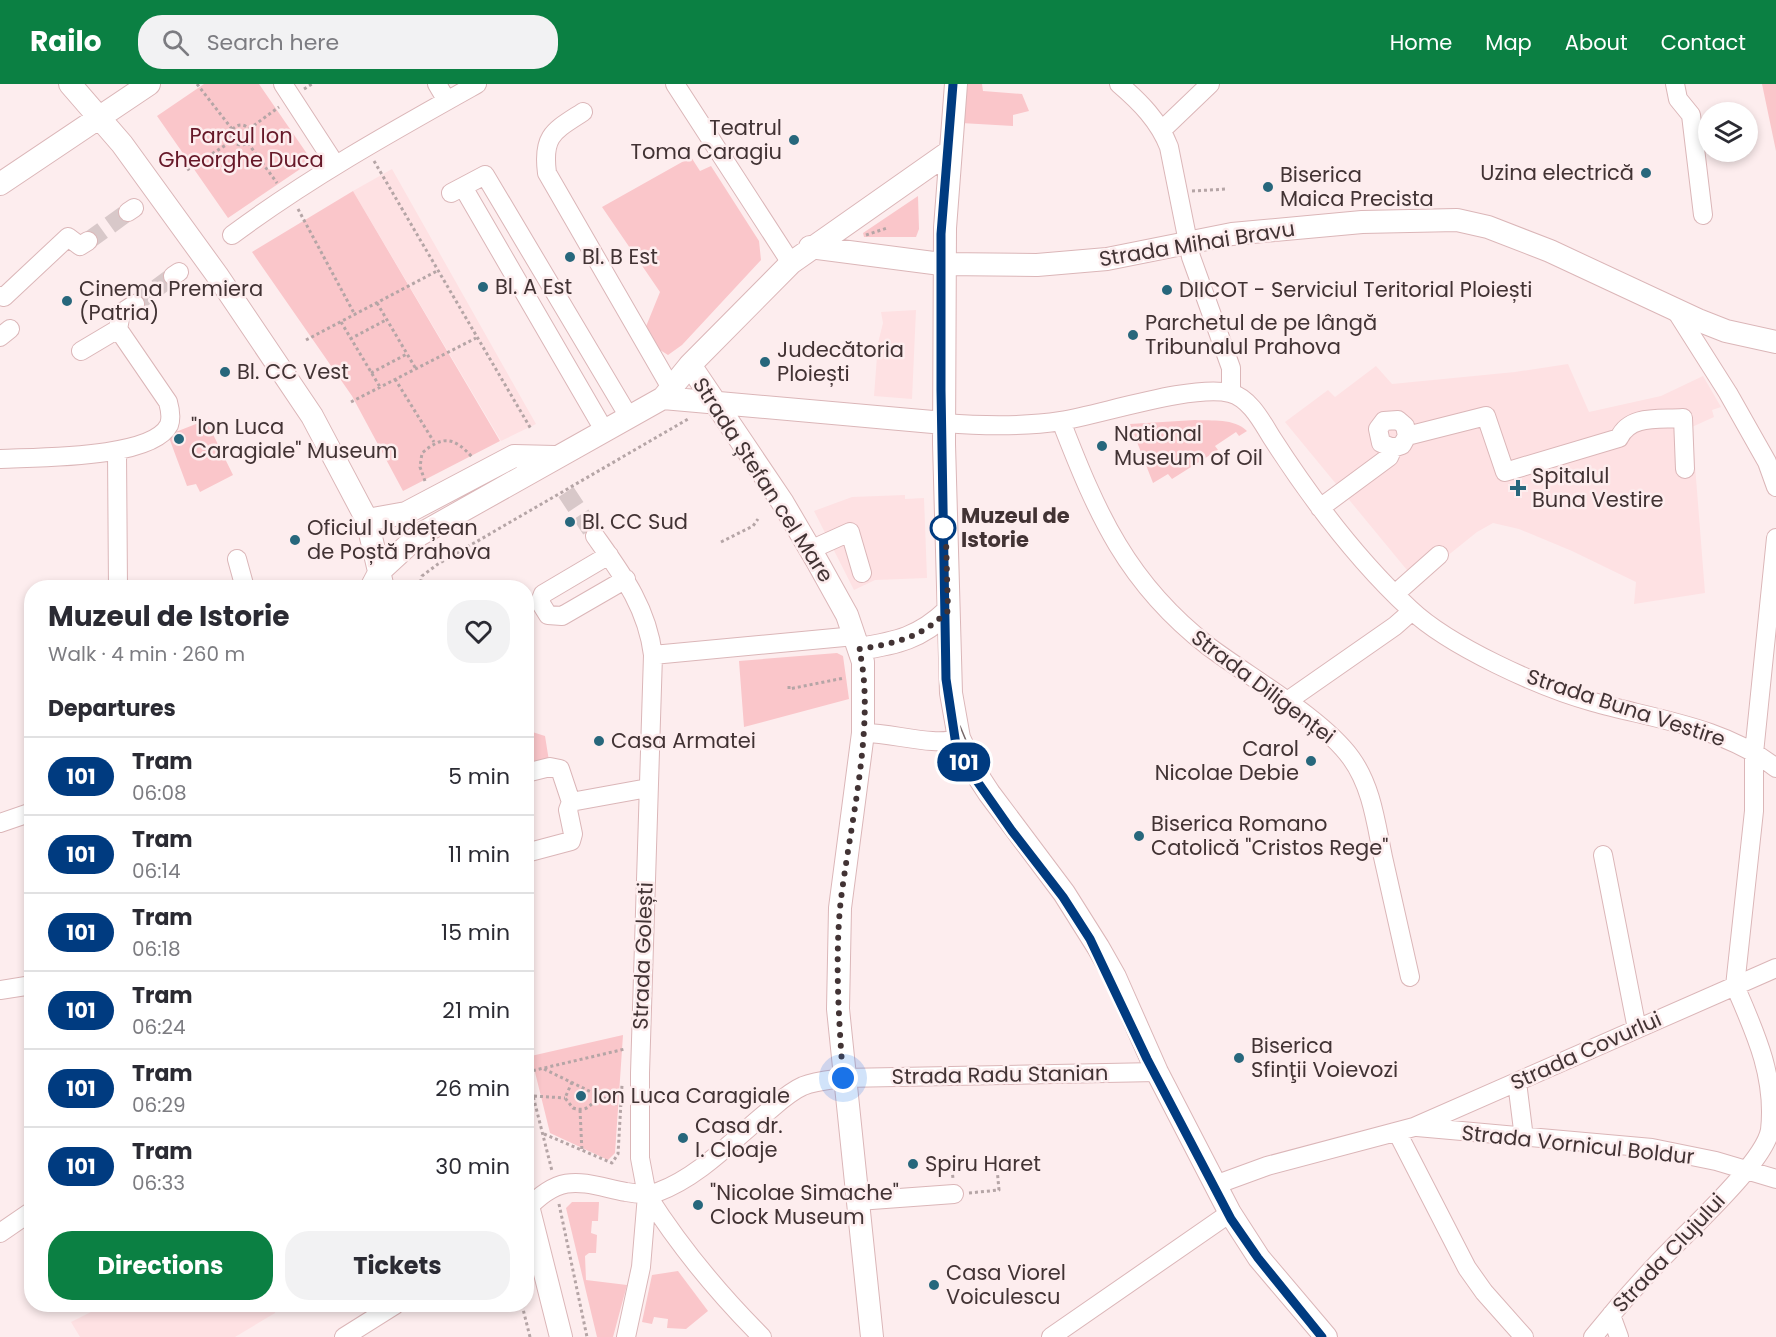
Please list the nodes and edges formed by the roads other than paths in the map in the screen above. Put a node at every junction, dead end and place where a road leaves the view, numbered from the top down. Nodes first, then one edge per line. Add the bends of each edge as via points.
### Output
1 (70, 84) edge
2 (149, 84) edge
3 (283, 84) edge
4 (437, 84) edge
5 (477, 84) edge
6 (675, 84) edge
7 (956, 84) edge
8 (1119, 84) edge
9 (1210, 84) edge
10 (1675, 84) edge
11 (447, 101) junction
12 (584, 112) dead end
13 (100, 116) junction
14 (1162, 130) junction
15 (949, 152) junction
16 (335, 164) junction
17 (0, 184) edge
18 (1703, 215) dead end
19 (509, 216) junction
20 (481, 232) junction
21 (232, 235) dead end
22 (88, 241) tunnel mouth
23 (1188, 241) junction
24 (810, 248) junction
25 (791, 263) junction
26 (944, 264) junction
27 (551, 287) junction
28 (0, 296) edge
29 (526, 300) junction
30 (1676, 311) junction
31 (1776, 342) edge
32 (81, 351) dead end
33 (690, 365) junction
34 (667, 393) junction
35 (1230, 393) junction
36 (715, 403) junction
37 (629, 417) junction
38 (1061, 421) junction
39 (944, 423) junction
40 (604, 430) junction
41 (1407, 436) junction
42 (1393, 448) junction
43 (117, 452) junction
44 (556, 457) junction
45 (0, 459) edge
46 (1685, 469) dead end
47 (1776, 487) edge
48 (1320, 508) junction
49 (367, 520) junction
50 (595, 536) tunnel mouth
51 (1776, 538) edge
52 (810, 550) junction
53 (609, 555) junction
54 (1439, 555) dead end
55 (237, 559) dead end
56 (862, 573) dead end
57 (626, 579) junction
58 (118, 580) edge
59 (243, 580) edge
60 (378, 580) edge
61 (380, 580) edge
62 (1395, 594) junction
63 (948, 611) junction
64 (1412, 611) junction
65 (859, 649) junction
66 (652, 655) junction
67 (1286, 702) junction
68 (863, 733) junction
69 (959, 738) junction
70 (1754, 753) junction
71 (1775, 766) edge
72 (534, 771) edge
73 (648, 788) junction
74 (571, 802) junction
75 (24, 815) edge
76 (0, 823) edge
77 (534, 851) edge
78 (1603, 855) dead end
79 (1776, 968) edge
80 (1410, 977) dead end
81 (24, 986) edge
82 (1735, 986) junction
83 (0, 990) edge
84 (1637, 1029) junction
85 (1157, 1072) junction
86 (843, 1078) junction
87 (1517, 1082) junction
88 (1405, 1129) junction
89 (1524, 1138) junction
90 (1746, 1170) junction
91 (1776, 1179) edge
92 (1215, 1185) junction
93 (954, 1194) road end
94 (646, 1195) junction
95 (534, 1200) edge
96 (858, 1201) junction
97 (1230, 1213) junction
98 (24, 1216) edge
99 (534, 1232) edge
100 (0, 1233) edge
101 (384, 1312) edge
102 (1611, 1315) junction
103 (344, 1337) edge
104 (561, 1337) edge
105 (626, 1337) edge
106 (762, 1337) edge
107 (872, 1337) edge
108 (1051, 1337) edge
109 (1326, 1337) edge
110 (1524, 1337) edge
111 (1593, 1337) edge
112 (1619, 1337) edge

1 - 13 main road
2 - 13 main road
3 - 16 street
4 - 11 street
5 - 11 street
6 - 25 street
7 - 15 main road
8 - 14 street
9 - 14 street
10 - 18 street via 1678,99 1691,115
11 - 16 street
12 - 34 street via 552,132 544,152 547,173
13 - 17 main road
13 - 49 main road via 284,372 320,430
14 - 23 street
15 - 24 main road
15 - 26 main road
16 - 21 street
19 - 20 street
19 - 20 street via 485,175 457,190
19 - 27 street
20 - 29 street
22 - 28 street via 80,246 68,237 4,297
23 - 26 main road, Strada Mihai Bravu via 1072,263
23 - 30 main road, Strada Mihai Bravu via 1292,228 1457,220 1488,227 1550,251
23 - 35 street via 1231,368
24 - 25 main road
24 - 26 main road, Strada Mihai Bravu
25 - 33 main road
26 - 39 main road
27 - 29 street
27 - 37 street
29 - 40 street
30 - 31 main road, Strada Mihai Bravu via 1726,331
30 - 47 street via 1728,393 1767,462
32 - 43 street via 124,315 168,402 168,426 156,437
33 - 34 main road
33 - 36 main road, Strada Ștefan cel Mare
34 - 36 main road
34 - 37 main road
35 - 38 street via 1190,394
35 - 48 street, Strada Buna Vestire via 1242,398 1257,415
36 - 39 main road
36 - 52 main road, Strada Ștefan cel Mare
37 - 40 main road
38 - 39 street via 1027,425
38 - 67 street, Strada Diligenței via 1100,516 1140,580 1185,627
39 - 63 main road
40 - 44 main road
41 - 42 street via 1402,445
41 - 42 street via 1405,426 1398,420 1384,421 1378,438 1384,446
41 - 46 street via 1486,416 1505,472 1619,438 1624,427 1636,421 1683,418
42 - 48 street via 1389,457
43 - 45 street
43 - 58 street
44 - 49 main road via 514,456 406,513
44 - 61 main road via 419,534
48 - 62 street, Strada Buna Vestire
49 - 60 main road
50 - 53 street, Strada Golești
51 - 70 street
52 - 56 street via 850,532
52 - 65 main road, Strada Ștefan cel Mare via 837,596
53 - 57 street, Strada Golești
53 - 57 street via 543,594 540,602 548,615 562,616
54 - 62 street
55 - 59 street
57 - 66 street, Strada Golești via 648,625
62 - 64 street, Strada Buna Vestire
63 - 65 main road via 918,635
63 - 69 main road via 951,693
64 - 67 street
64 - 70 street, Strada Buna Vestire via 1482,655 1552,689 1691,728
65 - 66 street
65 - 68 main road
66 - 73 street, Strada Golești
67 - 80 street, Strada Diligenței via 1334,740 1360,773 1370,798
68 - 69 street via 936,741
68 - 86 main road via 837,953
69 - 85 main road via 974,771 1064,893 1098,947
70 - 71 street, Strada Buna Vestire
70 - 82 street via 1754,811
72 - 74 street via 560,769
73 - 74 street
73 - 94 street, Strada Golești via 640,1139
74 - 77 street via 571,841
75 - 76 street
78 - 84 street
79 - 82 street, Strada Covurlui
81 - 83 street
82 - 84 street, Strada Covurlui
82 - 90 street, Strada Clujului via 1771,1084 1769,1132
84 - 87 street, Strada Covurlui
85 - 86 street, Strada Radu Stanian
85 - 92 main road
86 - 94 street, Strada Radu Stanian via 802,1087 783,1098 703,1165 678,1182
86 - 96 main road
87 - 88 street, Strada Covurlui
87 - 89 street
88 - 89 street, Strada Vornicul Boldur
88 - 92 street, Strada Covurlui via 1267,1166
88 - 110 street via 1467,1268
89 - 90 street, Strada Vornicul Boldur via 1652,1148
90 - 91 street, Strada Vornicul Boldur
90 - 102 street, Strada Clujului
92 - 97 main road
93 - 96 street
94 - 95 street via 566,1183 555,1185
94 - 105 street, Strada Golești via 642,1267
94 - 106 street via 711,1283
96 - 107 main road
97 - 108 street
97 - 109 main road via 1259,1258
98 - 100 street
99 - 104 main road
101 - 103 street
102 - 111 street, Strada Clujului
102 - 112 street

